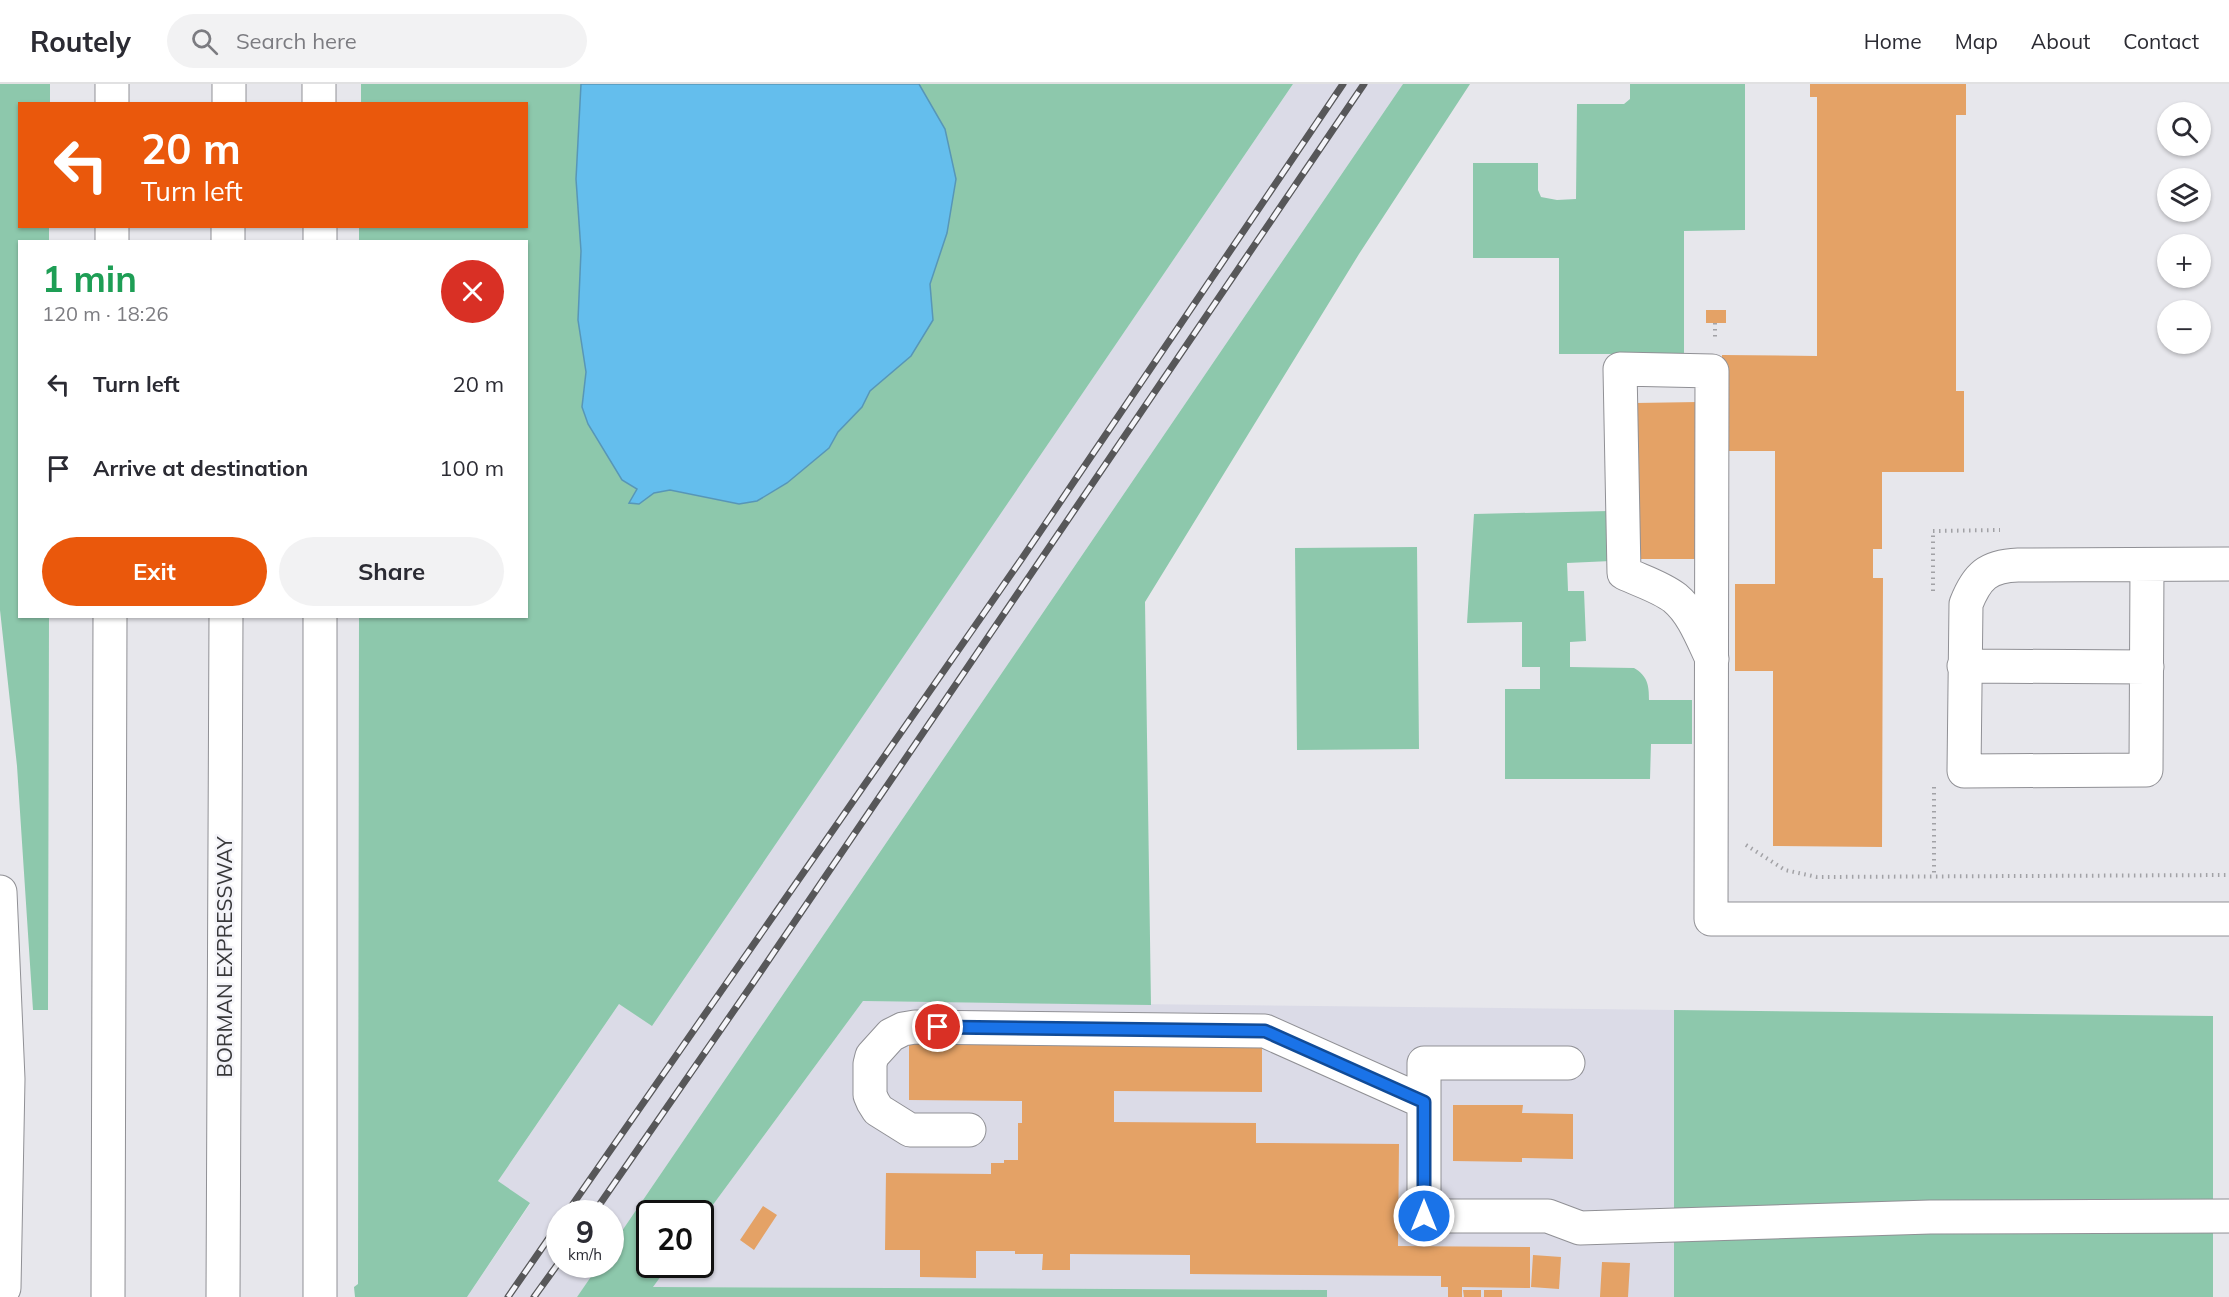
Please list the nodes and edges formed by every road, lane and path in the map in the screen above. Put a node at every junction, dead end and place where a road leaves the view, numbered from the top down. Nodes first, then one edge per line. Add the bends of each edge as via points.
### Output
1 (112, 84) edge
2 (229, 84) edge
3 (320, 84) edge
4 (112, 102) edge
5 (229, 102) edge
6 (320, 102) edge
7 (2229, 564) edge
8 (2147, 565) junction
9 (110, 618) edge
10 (226, 618) edge
11 (320, 618) edge
12 (1712, 659) junction
13 (1964, 666) junction
14 (2147, 668) junction
15 (1711, 837) junction
16 (2229, 875) edge
17 (0, 892) edge
18 (2229, 919) edge
19 (1568, 1063) dead end
20 (1424, 1102) junction
21 (969, 1130) dead end
22 (2229, 1216) edge
23 (0, 1246) edge
24 (4, 1292) edge
25 (108, 1297) edge
26 (223, 1297) edge
27 (320, 1297) edge

1 - 4 main road
2 - 5 main road
3 - 6 main road
7 - 8 main road
8 - 13 main road via 1994,568 1977,582 1966,604
8 - 14 main road
9 - 25 main road
10 - 26 main road, BORMAN EXPRESSWAY
11 - 27 main road
12 - 12 main road via 1712,371 1620,369 1624,573 1675,598 1695,624
12 - 15 main road
13 - 14 main road
13 - 14 main road via 1964,771 2146,770
15 - 16 path via 1734,837 1785,870 1817,876
15 - 18 main road via 1711,919
17 - 24 main road via 8,1079
19 - 20 main road via 1424,1063
20 - 21 main road via 1265,1031 915,1027 891,1035 876,1049 870,1064 870,1095 878,1110 910,1130
20 - 22 main road via 1424,1216 1548,1216 1580,1228 1930,1217
23 - 24 main road

